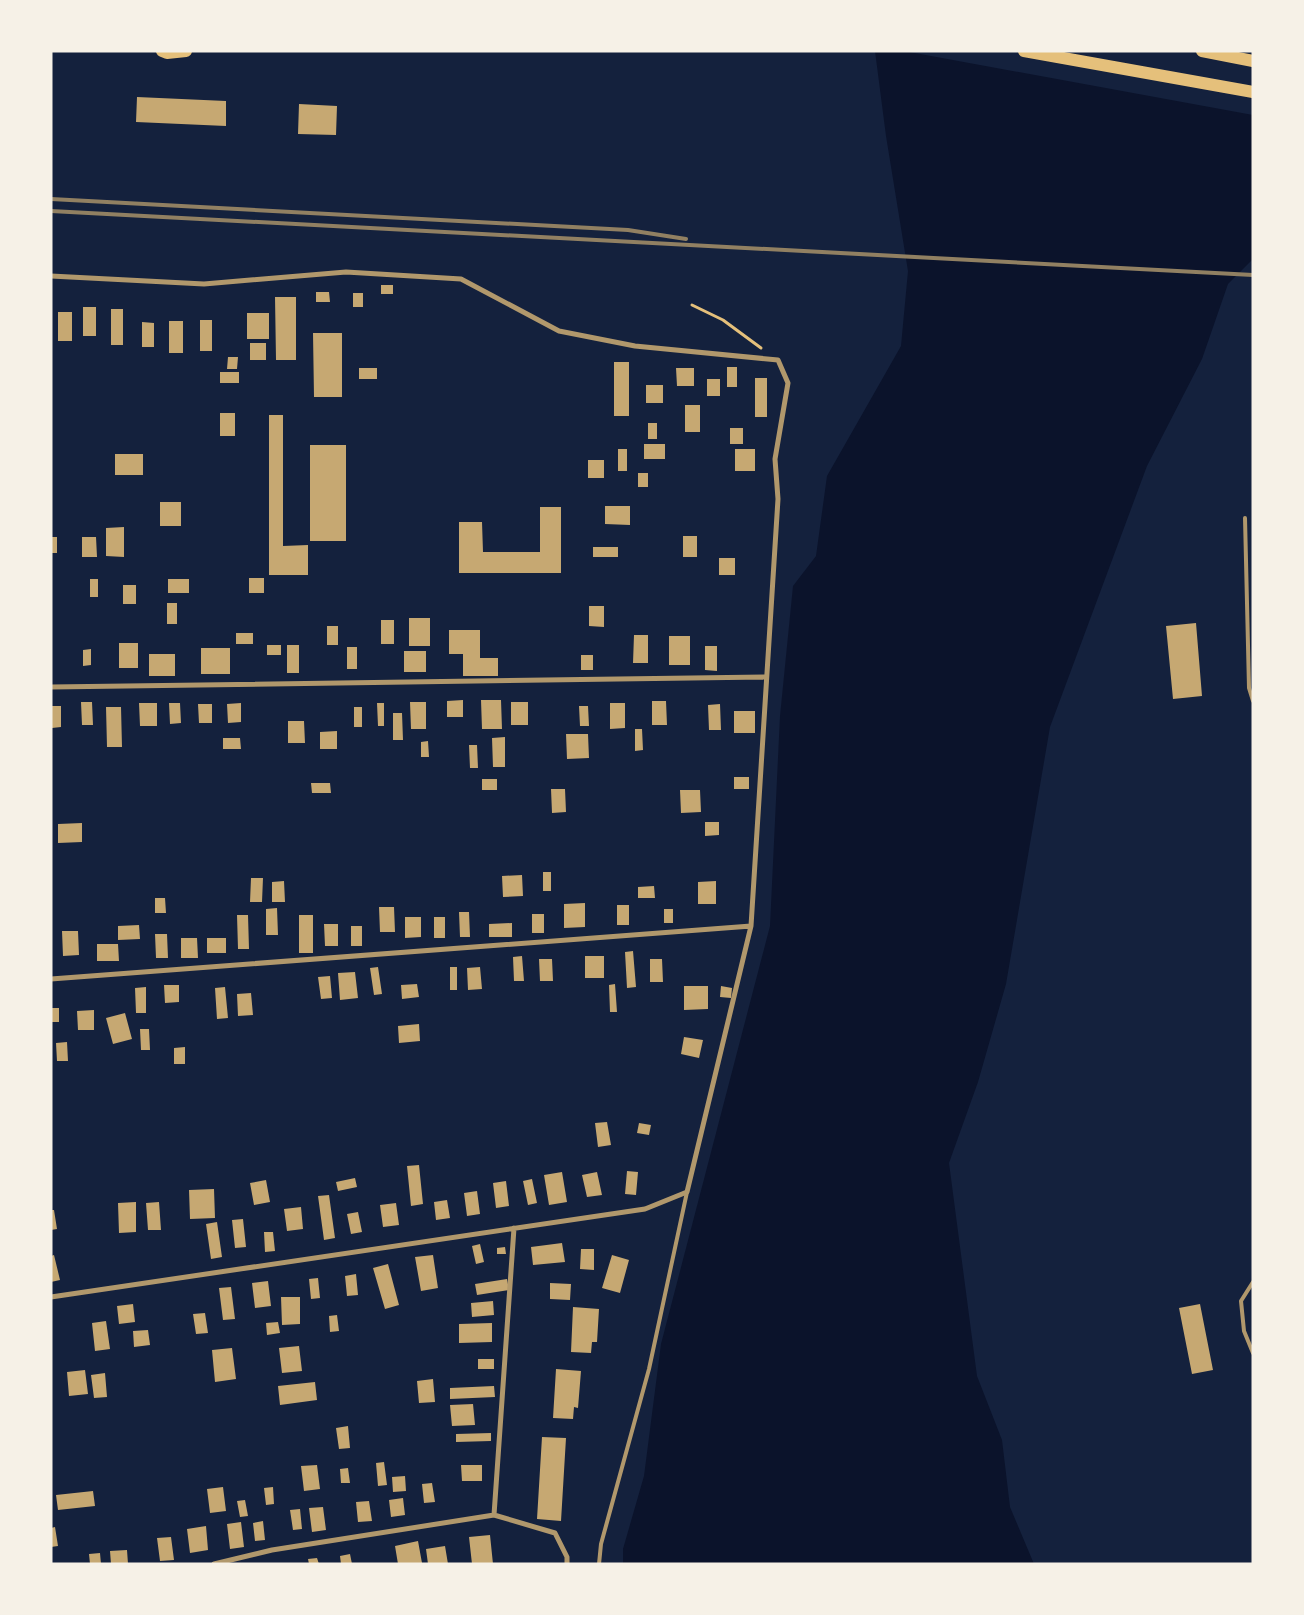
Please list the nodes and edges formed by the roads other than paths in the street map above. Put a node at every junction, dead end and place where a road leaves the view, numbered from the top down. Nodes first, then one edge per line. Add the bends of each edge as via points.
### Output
1 (162, 51) edge
2 (186, 51) edge
3 (1024, 51) edge
4 (1202, 51) edge
5 (1253, 61) edge
6 (1253, 92) edge
7 (51, 276) edge
8 (1245, 518) dead end
9 (766, 677) junction
10 (51, 687) edge
11 (1253, 701) edge
12 (751, 926) junction
13 (51, 980) edge
14 (687, 1192) junction
15 (514, 1228) junction
16 (1253, 1282) edge
17 (51, 1297) edge
18 (1253, 1353) edge
19 (494, 1515) junction
20 (214, 1564) edge
21 (567, 1564) edge
22 (599, 1564) edge

1 - 2 main road
3 - 6 main road
4 - 5 main road
7 - 9 street via 204,284 346,272 461,279 560,331 635,346 778,360 788,383 775,459 778,500
8 - 11 lane via 1249,688
9 - 10 street
9 - 12 street
12 - 13 street
12 - 14 street
14 - 15 street via 645,1209
14 - 22 lane via 649,1369 601,1544
15 - 17 street
15 - 19 street
16 - 18 lane via 1241,1301 1244,1331
19 - 20 street via 272,1550
19 - 21 street via 554,1533 567,1557

